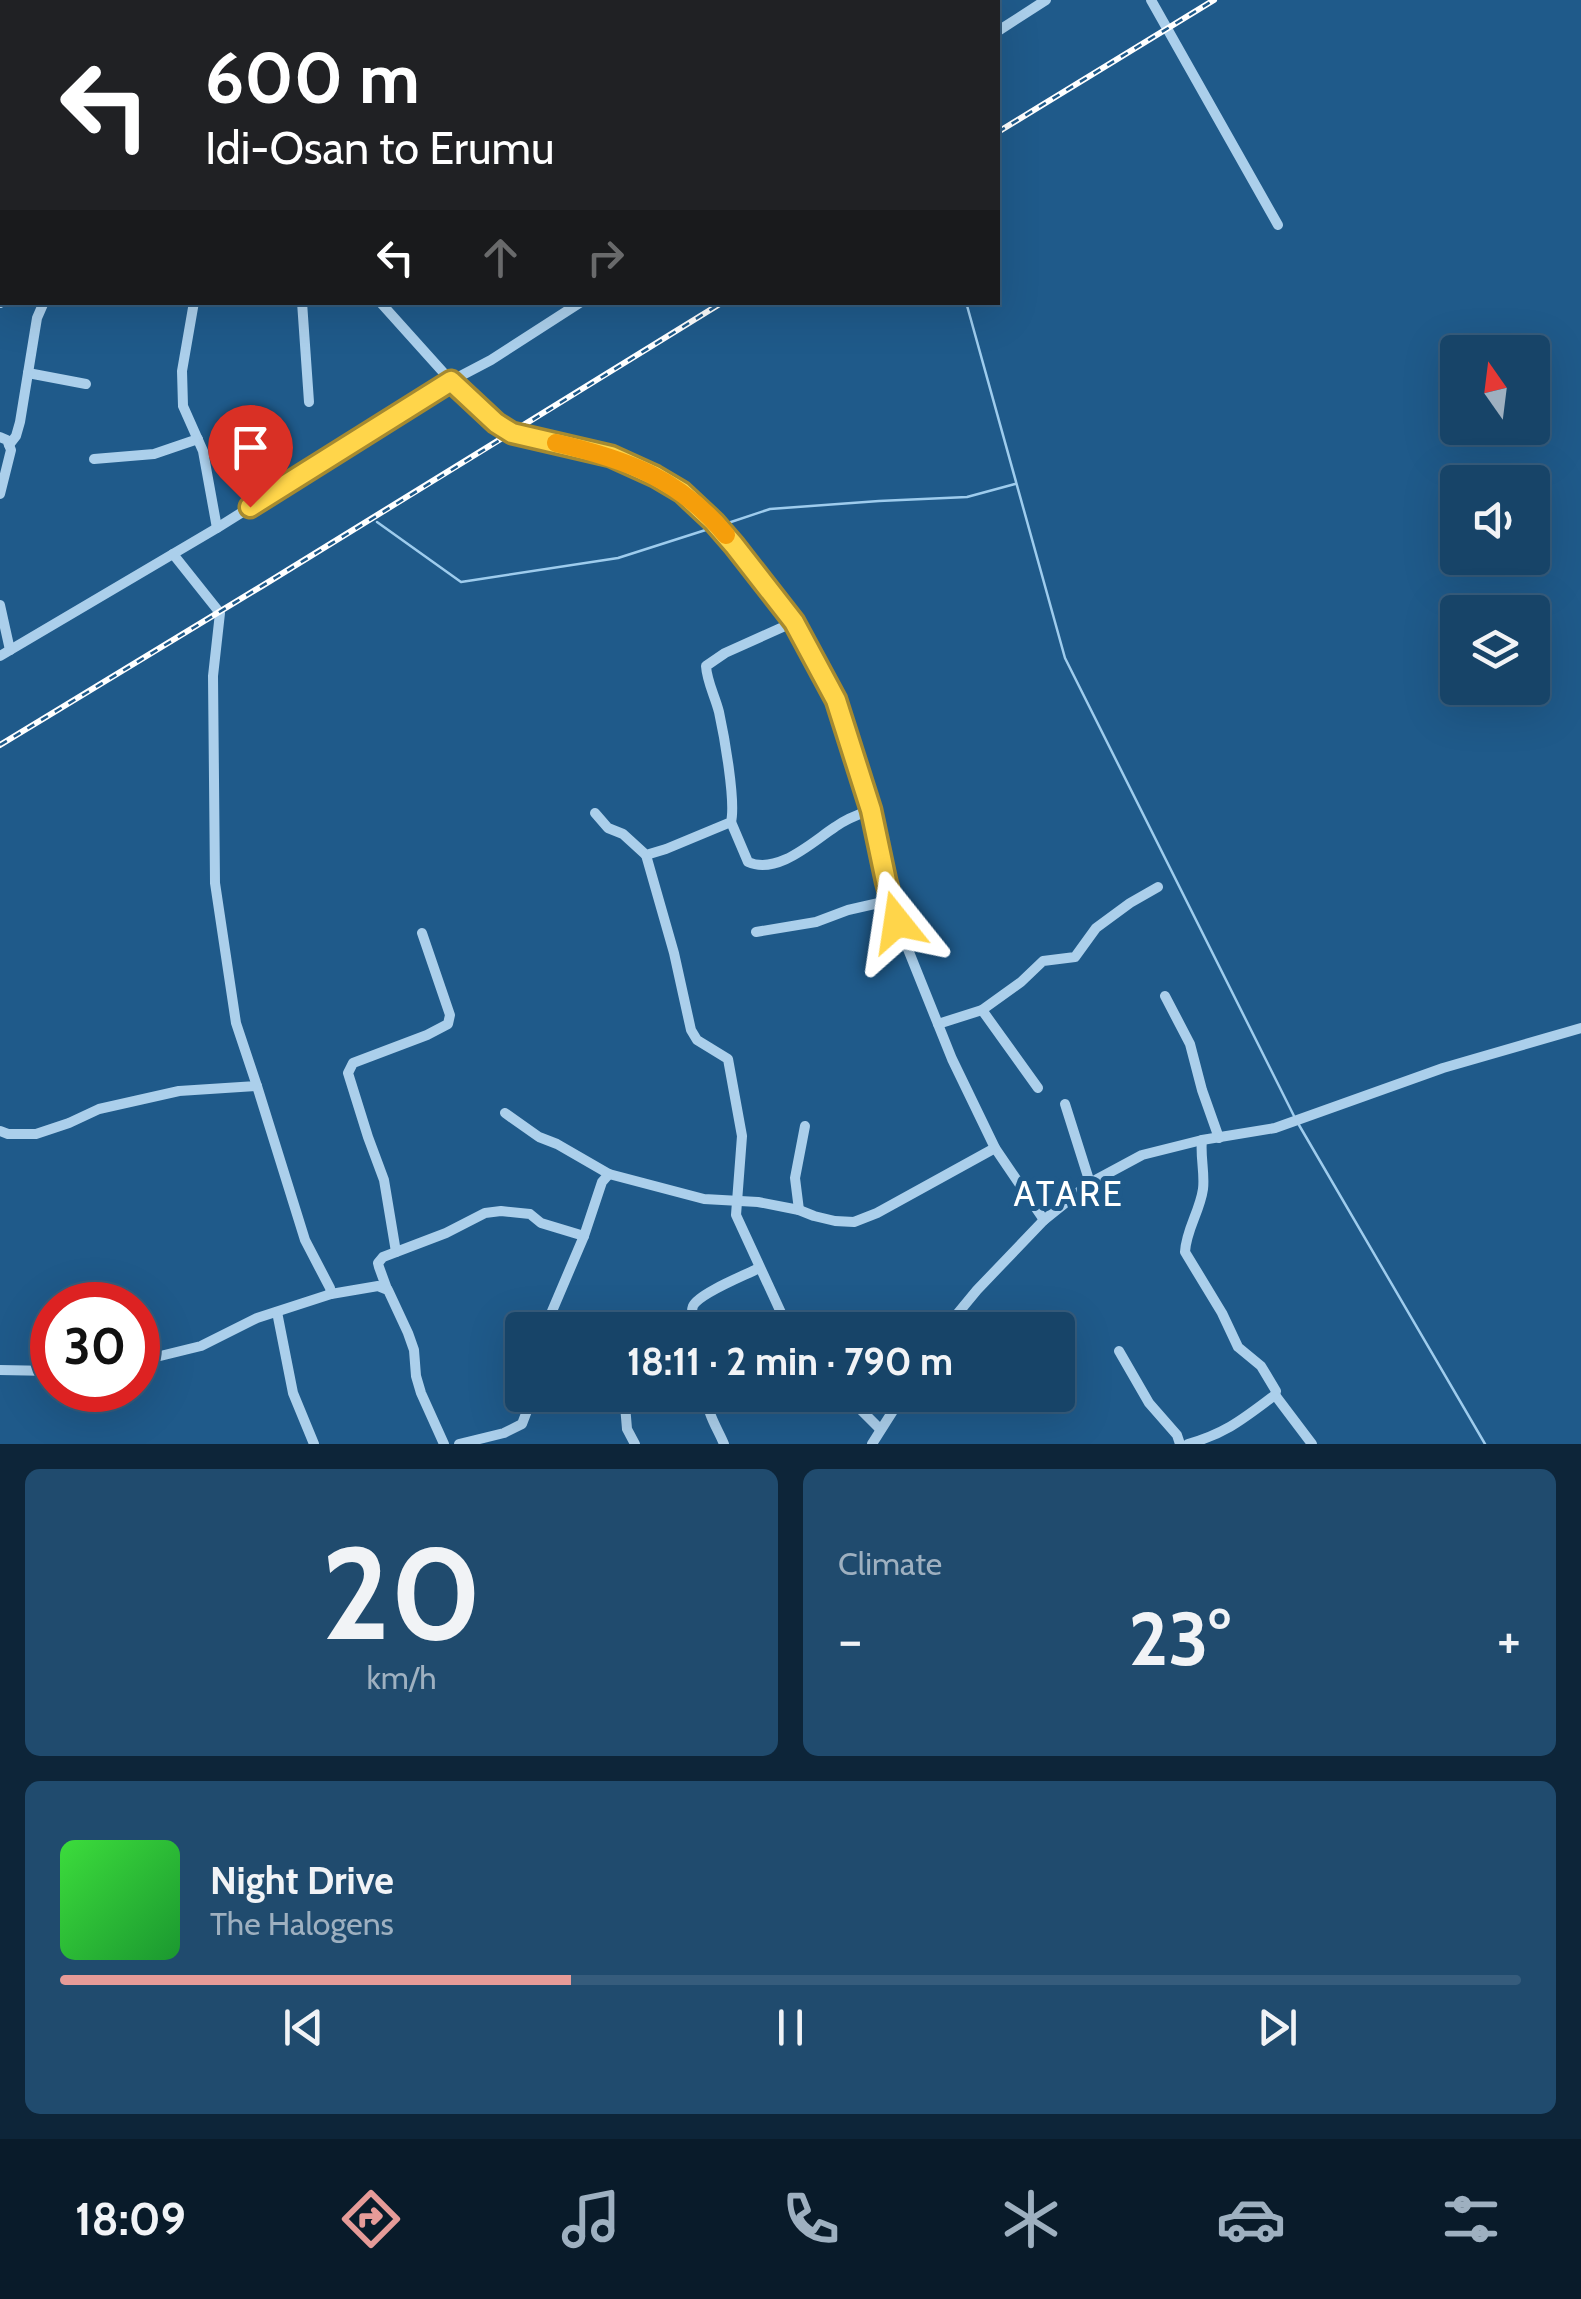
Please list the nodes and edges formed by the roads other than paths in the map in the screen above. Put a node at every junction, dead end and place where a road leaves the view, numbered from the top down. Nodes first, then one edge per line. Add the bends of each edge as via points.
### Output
1 (1046, 0) edge
2 (1151, 0) edge
3 (1000, 30) edge
4 (1278, 225) dead end
5 (43, 305) edge
6 (193, 305) edge
7 (302, 305) edge
8 (383, 305) edge
9 (576, 305) edge
10 (28, 374) junction
11 (451, 381) junction
12 (86, 384) dead end
13 (309, 402) dead end
14 (198, 439) junction
15 (5, 441) edge
16 (94, 458) dead end
17 (0, 494) edge
18 (217, 528) junction
19 (173, 554) junction
20 (0, 605) edge
21 (794, 622) junction
22 (5, 653) edge
23 (871, 810) junction
24 (595, 812) dead end
25 (731, 822) junction
26 (646, 855) junction
27 (1158, 887) dead end
28 (892, 900) junction
29 (756, 932) dead end
30 (422, 933) dead end
31 (1165, 996) dead end
32 (982, 1010) junction
33 (938, 1024) junction
34 (1581, 1028) edge
35 (257, 1086) junction
36 (1038, 1088) dead end
37 (1064, 1104) dead end
38 (505, 1113) dead end
39 (806, 1126) dead end
40 (0, 1131) edge
41 (1219, 1138) junction
42 (1202, 1140) junction
43 (995, 1148) junction
44 (608, 1174) junction
45 (1090, 1183) junction
46 (737, 1200) junction
47 (799, 1210) junction
48 (1044, 1220) junction
49 (584, 1236) junction
50 (396, 1252) junction
51 (760, 1268) junction
52 (388, 1290) junction
53 (332, 1294) junction
54 (277, 1312) junction
55 (552, 1312) edge
56 (693, 1312) edge
57 (781, 1312) edge
58 (958, 1312) edge
59 (1118, 1351) dead end
60 (160, 1356) edge
61 (0, 1370) edge
62 (30, 1371) edge
63 (1275, 1395) junction
64 (527, 1412) edge
65 (626, 1412) edge
66 (709, 1412) edge
67 (863, 1412) edge
68 (892, 1412) edge
69 (880, 1429) junction
70 (314, 1444) edge
71 (444, 1444) edge
72 (459, 1444) edge
73 (635, 1444) edge
74 (724, 1444) edge
75 (872, 1444) edge
76 (1180, 1444) edge
77 (1188, 1444) edge
78 (1312, 1444) edge

1 - 3 street
2 - 4 street
5 - 10 street
6 - 14 street via 181,387
7 - 13 street
8 - 11 street
9 - 11 street
10 - 12 street
10 - 15 street via 16,436
11 - 18 street
11 - 21 street via 512,433 611,456 682,492
14 - 16 street via 154,454
14 - 18 street
15 - 17 street via 11,450
18 - 19 street
19 - 22 street
19 - 35 street via 220,613 213,676 215,883 236,1023
20 - 22 street
21 - 23 street via 836,700
21 - 25 street via 706,666 719,712
23 - 25 street via 781,860 756,865 748,862
23 - 28 street
24 - 26 street
25 - 26 street
26 - 46 street via 692,1030 728,1060 742,1136
27 - 32 street via 1096,928 1075,957 1043,962
28 - 29 street
28 - 33 street
30 - 50 street via 448,1024 353,1063 348,1072 384,1180
31 - 41 street via 1190,1044
32 - 33 street
32 - 36 street
33 - 43 street
34 - 41 street via 1271,1129
35 - 40 street via 179,1090 99,1108 36,1134
35 - 53 street via 305,1240
37 - 45 street
38 - 44 street
39 - 47 street via 796,1178
41 - 42 street
42 - 45 street via 1142,1154
42 - 63 street via 1203,1189 1185,1252 1238,1347 1261,1366
43 - 47 street via 854,1222
43 - 48 street
44 - 46 street via 704,1199
44 - 49 street
45 - 48 street
46 - 47 street
46 - 51 street via 736,1216
48 - 58 street
49 - 50 street via 530,1214 501,1211
49 - 55 street
50 - 52 street via 378,1263
51 - 56 street via 701,1297
51 - 57 street
52 - 53 street
52 - 71 street
53 - 54 street
54 - 60 street via 201,1346
54 - 70 street via 293,1394
59 - 76 street
61 - 62 street
63 - 77 street via 1230,1428
63 - 78 street
64 - 72 street via 522,1424
65 - 73 street
66 - 74 street
67 - 69 street
68 - 69 street
69 - 75 street

